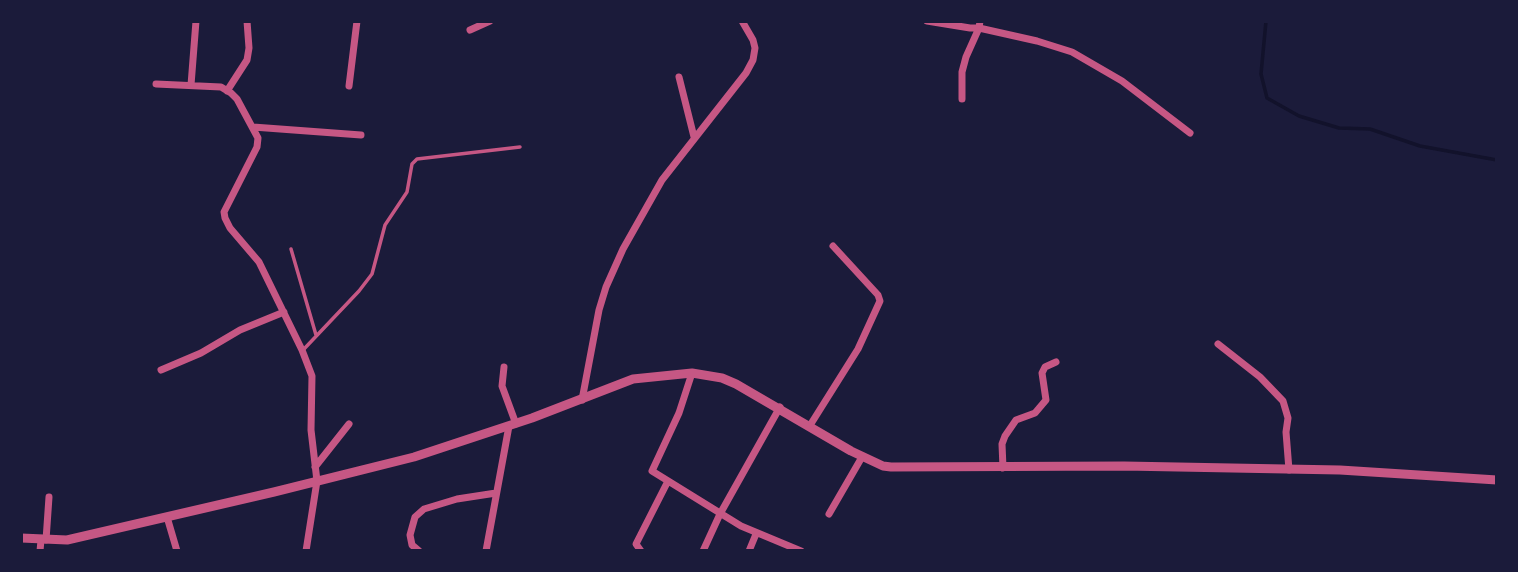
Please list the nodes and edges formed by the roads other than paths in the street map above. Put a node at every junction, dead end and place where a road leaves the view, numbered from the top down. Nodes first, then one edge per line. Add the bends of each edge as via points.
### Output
1 (196, 21) edge
2 (247, 21) edge
3 (357, 21) edge
4 (490, 21) edge
5 (742, 21) edge
6 (926, 21) edge
7 (980, 24) edge
8 (470, 30) dead end
9 (678, 77) dead end
10 (156, 84) dead end
11 (191, 85) junction
12 (349, 86) dead end
13 (227, 91) junction
14 (962, 99) dead end
15 (253, 127) junction
16 (1190, 133) dead end
17 (361, 135) dead end
18 (694, 137) junction
19 (520, 147) dead end
20 (833, 246) dead end
21 (290, 249) dead end
22 (284, 312) junction
23 (316, 335) junction
24 (1218, 344) dead end
25 (302, 350) junction
26 (1056, 362) dead end
27 (504, 366) dead end
28 (161, 370) dead end
29 (692, 373) junction
30 (582, 400) junction
31 (780, 407) junction
32 (349, 424) dead end
33 (512, 425) junction
34 (809, 427) junction
35 (862, 457) junction
36 (315, 467) junction
37 (1003, 468) junction
38 (1289, 470) junction
39 (1497, 480) edge
40 (317, 481) junction
41 (668, 481) junction
42 (496, 493) junction
43 (49, 497) dead end
44 (720, 514) junction
45 (829, 514) dead end
46 (167, 517) junction
47 (756, 534) junction
48 (21, 538) edge
49 (43, 540) junction
50 (40, 551) edge
51 (177, 551) edge
52 (306, 551) edge
53 (419, 551) edge
54 (486, 551) edge
55 (641, 551) edge
56 (704, 551) edge
57 (749, 551) edge
58 (801, 551) edge

1 - 11 street
2 - 13 street via 247,60
3 - 12 street
4 - 8 street
5 - 18 street via 753,40 753,60
6 - 7 street via 959,27
7 - 14 street via 964,65
7 - 16 street via 1072,52 1122,81
9 - 18 street
10 - 11 street
11 - 13 street
13 - 15 street
15 - 17 street
15 - 22 street via 257,147 225,218 259,262
18 - 30 street via 641,215 606,287
19 - 23 lane via 416,159 403,199 385,225 372,274
20 - 34 street via 880,301 858,349
21 - 23 lane
22 - 25 street
22 - 28 street
23 - 25 lane
24 - 38 street via 1283,401 1288,418
25 - 36 street via 312,376
26 - 37 street via 1042,373 1046,400 1035,413 1016,420 1005,436
27 - 33 street via 502,386
29 - 30 street via 633,379
29 - 31 street via 722,378
29 - 41 street via 679,413 652,468
30 - 33 street
31 - 34 street
31 - 44 street
32 - 36 street
33 - 40 street via 414,457
33 - 42 street
34 - 35 street
35 - 37 street via 891,467
35 - 45 street
36 - 40 street
37 - 38 street
38 - 39 street
40 - 46 street
40 - 52 street
41 - 44 street
41 - 55 street via 636,544
42 - 53 street via 424,509 415,517 410,535
42 - 54 street
43 - 49 street
44 - 47 street
44 - 56 street
46 - 49 street via 66,540
46 - 51 street
47 - 57 street
47 - 58 street
48 - 49 street
49 - 50 street

